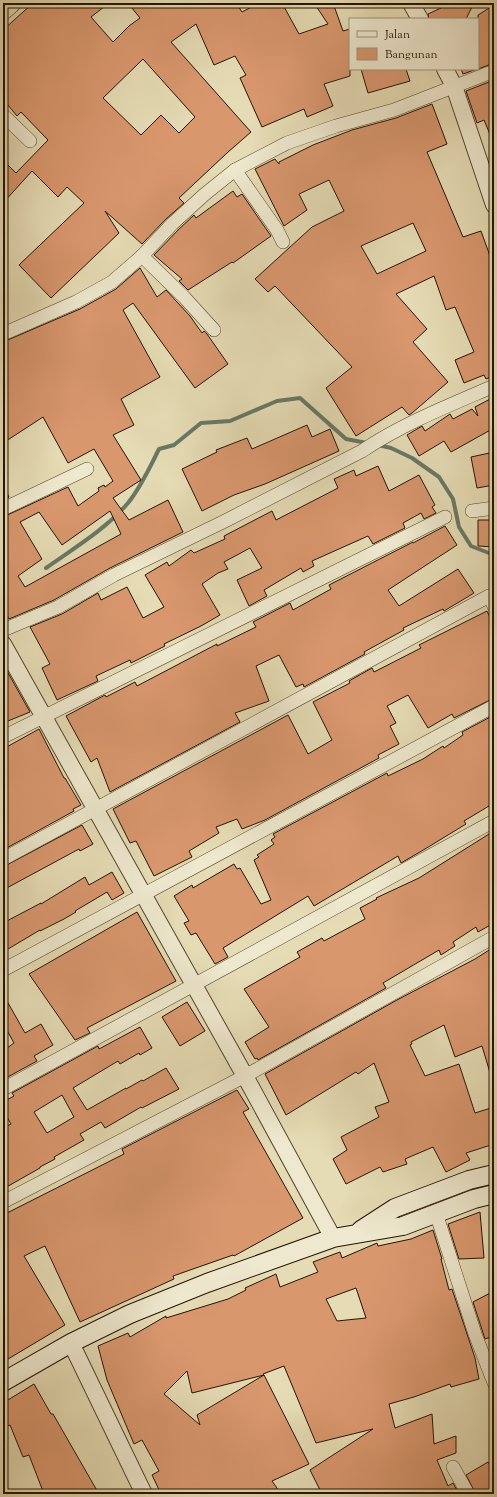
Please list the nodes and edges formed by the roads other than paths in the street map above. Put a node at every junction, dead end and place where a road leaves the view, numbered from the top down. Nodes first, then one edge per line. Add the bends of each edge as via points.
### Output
1 (10, 3) edge
2 (411, 3) edge
3 (3, 9) edge
4 (419, 18) edge
5 (446, 70) edge
6 (494, 71) edge
7 (454, 86) junction
8 (3, 114) edge
9 (30, 141) dead end
10 (235, 170) junction
11 (494, 205) edge
12 (282, 242) dead end
13 (142, 256) junction
14 (214, 330) dead end
15 (3, 334) edge
16 (494, 386) edge
17 (86, 469) dead end
18 (494, 508) edge
19 (3, 509) edge
20 (472, 511) dead end
21 (445, 517) dead end
22 (494, 606) edge
23 (3, 630) edge
24 (3, 644) edge
25 (494, 706) edge
26 (44, 716) junction
27 (3, 737) edge
28 (95, 809) junction
29 (494, 821) edge
30 (3, 859) edge
31 (143, 895) junction
32 (494, 937) edge
33 (3, 970) edge
34 (194, 985) junction
35 (244, 1076) junction
36 (3, 1089) edge
37 (494, 1174) edge
38 (494, 1194) edge
39 (3, 1202) edge
40 (436, 1213) junction
41 (357, 1233) junction
42 (333, 1238) junction
43 (71, 1342) junction
44 (3, 1382) edge
45 (494, 1383) edge
46 (453, 1467) dead end
47 (144, 1494) edge
48 (468, 1494) edge

1 - 3 highway
2 - 4 street
5 - 7 street
6 - 7 street
7 - 10 street via 394,110 287,143
7 - 11 street
8 - 9 street
10 - 12 street via 277,230
10 - 13 street via 205,194
13 - 14 street
13 - 15 street via 96,292
16 - 23 street via 375,442 223,522 114,575 58,607
17 - 19 street
18 - 20 street
21 - 26 street
22 - 28 street via 489,596
24 - 26 street
25 - 31 street
26 - 27 street
26 - 28 street
28 - 30 street
28 - 31 street
29 - 34 street
31 - 33 street
31 - 34 street
32 - 35 street
34 - 35 street
34 - 36 street
35 - 39 street
35 - 42 street
37 - 41 main road via 469,1180 395,1208
38 - 40 main road
40 - 41 main road via 403,1226
40 - 45 street via 475,1334
41 - 42 main road
42 - 43 main road via 207,1283 130,1314
43 - 44 main road
43 - 47 street
46 - 48 street

